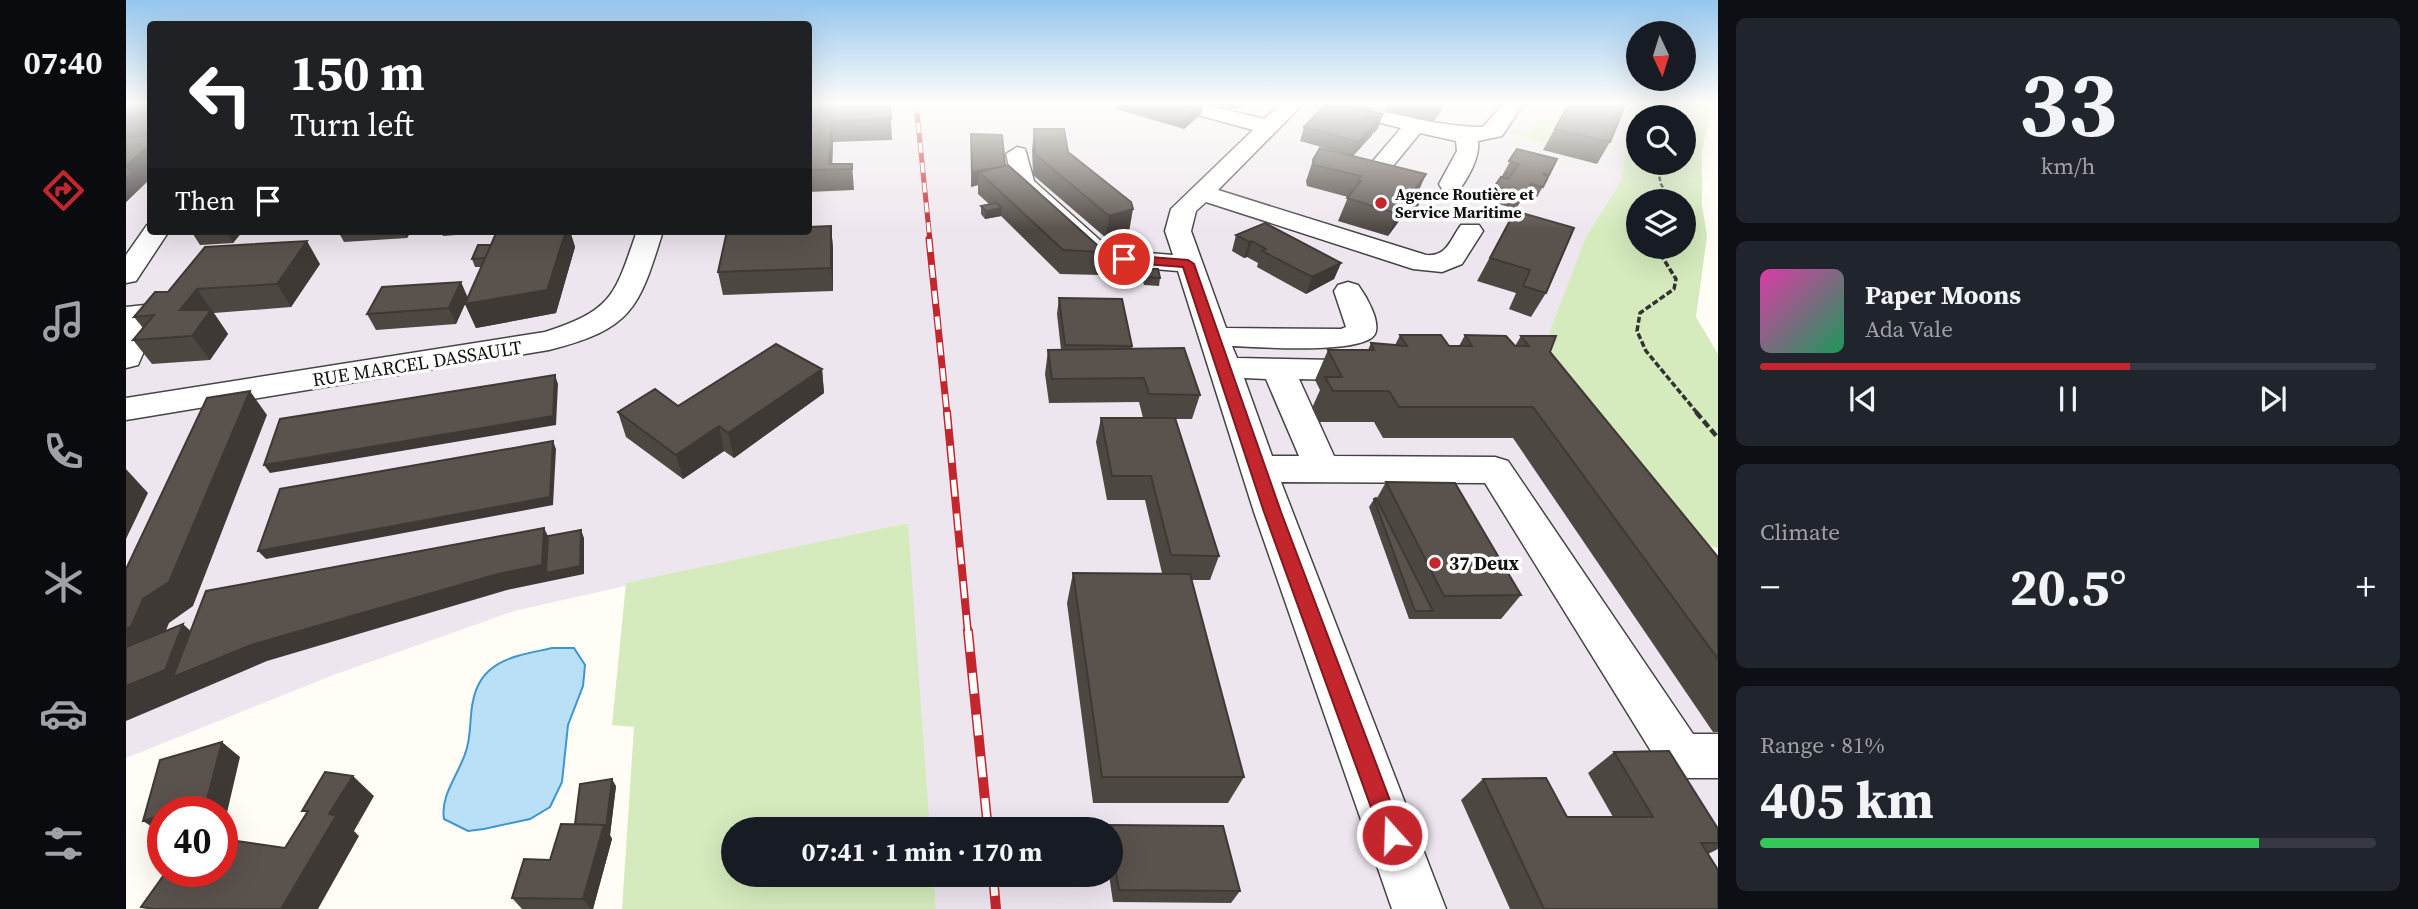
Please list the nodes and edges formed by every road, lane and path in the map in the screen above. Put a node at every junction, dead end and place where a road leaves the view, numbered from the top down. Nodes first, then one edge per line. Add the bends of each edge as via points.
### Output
1 (1249, 145) edge
2 (1398, 145) edge
3 (1467, 145) edge
4 (1017, 154) dead end
5 (1385, 161) edge
6 (1451, 184) dead end
7 (1200, 192) junction
8 (1470, 231) dead end
9 (147, 233) edge
10 (126, 235) edge
11 (153, 235) edge
12 (649, 235) edge
13 (1664, 259) edge
14 (1188, 264) junction
15 (126, 275) edge
16 (1348, 291) dead end
17 (126, 316) edge
18 (1219, 353) junction
19 (127, 358) edge
20 (1278, 369) junction
21 (1338, 370) edge
22 (126, 409) edge
23 (1718, 438) edge
24 (1259, 469) junction
25 (1322, 469) junction
26 (1718, 756) edge
27 (1419, 909) edge

1 - 7 street
2 - 5 street
3 - 6 street
4 - 14 street via 1023,183 1103,258
7 - 8 street via 1432,265 1451,262
7 - 14 street via 1184,209 1178,231
9 - 10 street
11 - 15 street
12 - 22 street, RUE MARCEL DASSAULT via 628,294 619,306 550,341
13 - 23 path via 1676,279 1674,289 1640,313 1637,331 1646,351
14 - 18 street
16 - 18 street via 1361,320 1361,332
17 - 19 street via 145,314
18 - 20 street
18 - 24 street
20 - 21 street
20 - 25 street
24 - 25 street
24 - 27 street
25 - 26 street via 1496,470 1681,756

